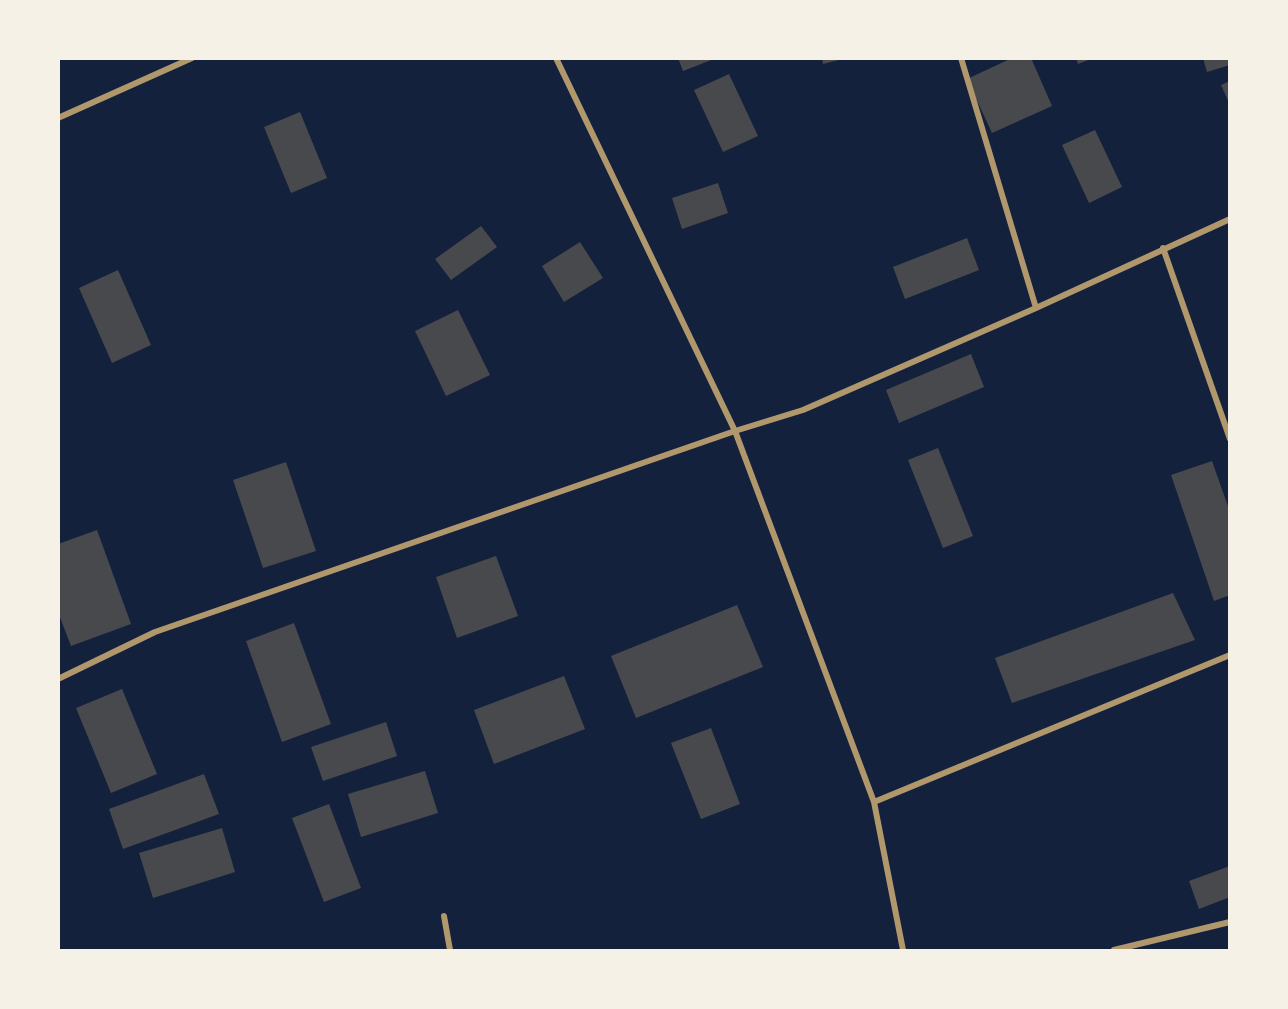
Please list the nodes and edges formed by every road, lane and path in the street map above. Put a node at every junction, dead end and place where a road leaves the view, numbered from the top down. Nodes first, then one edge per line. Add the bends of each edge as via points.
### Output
1 (192, 58) edge
2 (556, 58) edge
3 (961, 58) edge
4 (58, 118) edge
5 (1230, 219) edge
6 (1163, 248) junction
7 (1036, 308) junction
8 (735, 431) junction
9 (1230, 439) edge
10 (1230, 655) edge
11 (58, 679) edge
12 (874, 802) junction
13 (444, 916) dead end
14 (1230, 922) edge
15 (450, 951) edge
16 (903, 951) edge
17 (1114, 951) edge

1 - 4 street
2 - 8 street
3 - 7 street
5 - 6 street
6 - 7 street
6 - 9 street
7 - 8 street via 803,411
8 - 11 street via 155,632
8 - 12 street
10 - 12 street
12 - 16 street
13 - 15 street
14 - 17 street

